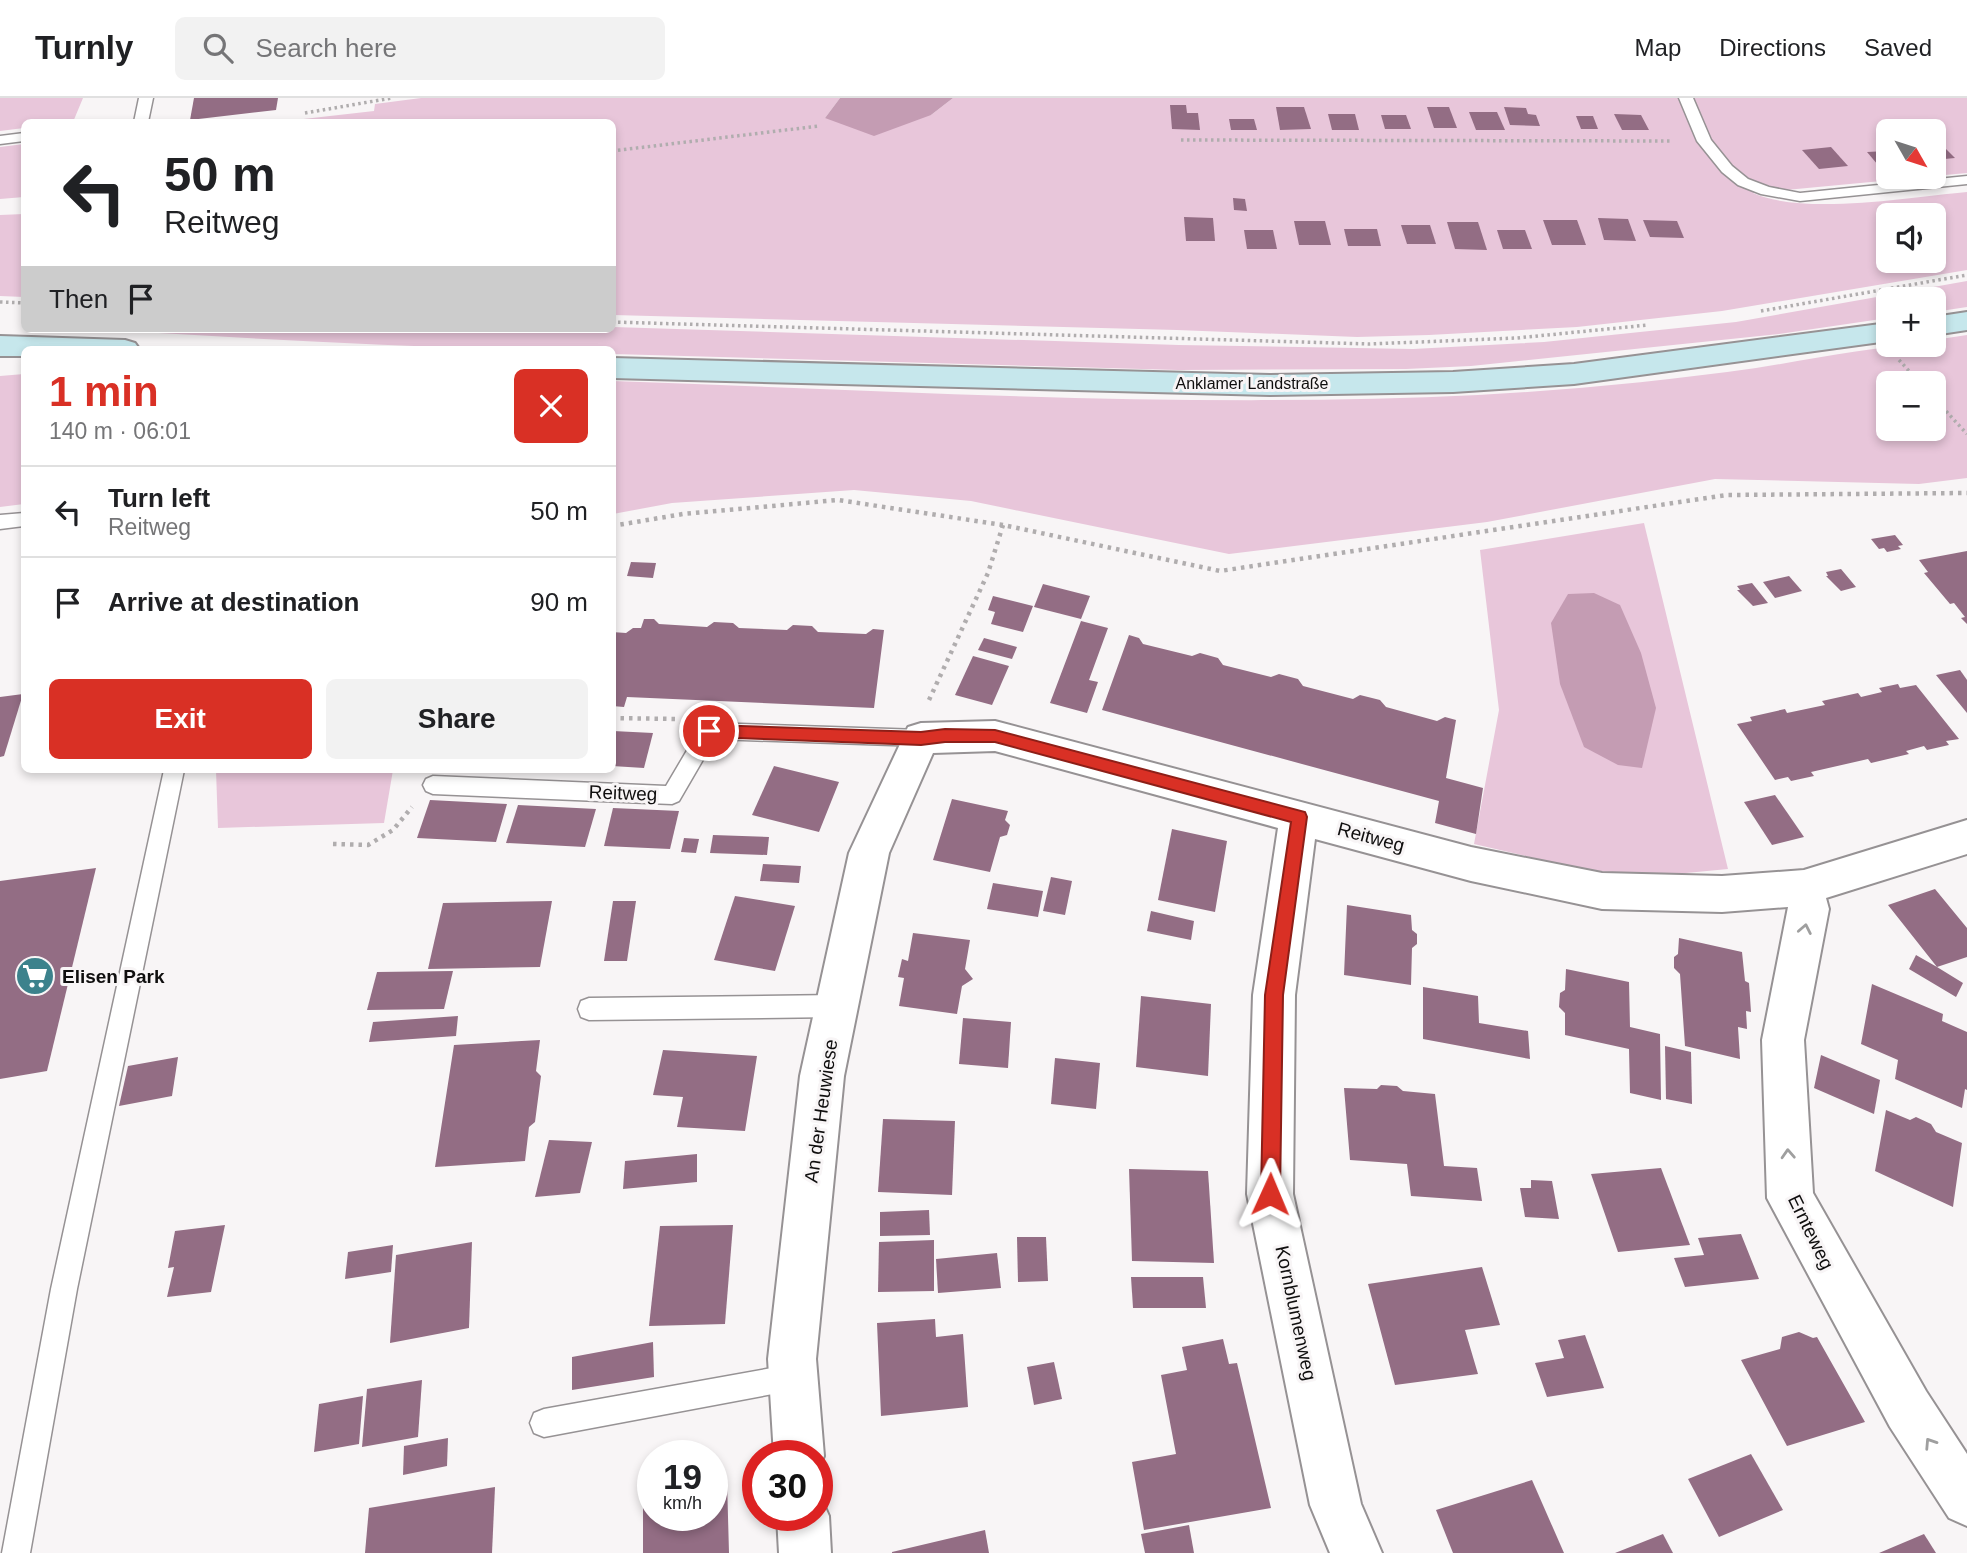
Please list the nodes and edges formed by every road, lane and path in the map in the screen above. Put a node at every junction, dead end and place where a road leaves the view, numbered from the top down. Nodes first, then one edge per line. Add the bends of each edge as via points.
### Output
1 (146, 98) edge
2 (393, 98) edge
3 (1686, 98) edge
4 (305, 113) dead end
5 (142, 119) edge
6 (818, 126) dead end
7 (21, 137) edge
8 (0, 140) edge
9 (1181, 140) dead end
10 (1704, 141) junction
11 (616, 151) edge
12 (1967, 180) edge
13 (1967, 275) edge
14 (0, 302) edge
15 (21, 303) edge
16 (1761, 310) dead end
17 (1967, 321) edge
18 (616, 323) edge
19 (1658, 324) dead end
20 (1946, 324) edge
21 (1876, 334) edge
22 (0, 346) edge
23 (21, 347) edge
24 (616, 368) edge
25 (1946, 411) edge
26 (1967, 434) edge
27 (1967, 493) edge
28 (21, 520) edge
29 (0, 522) edge
30 (616, 525) edge
31 (1003, 525) junction
32 (616, 718) edge
33 (709, 731) junction
34 (921, 738) junction
35 (173, 773) edge
36 (433, 785) joint
37 (1299, 817) junction
38 (1967, 837) edge
39 (333, 845) dead end
40 (1804, 888) junction
41 (837, 1006) junction
42 (589, 1009) dead end
43 (794, 1377) junction
44 (544, 1423) dead end
45 (798, 1440) edge
46 (1967, 1500) edge
47 (804, 1531) edge
48 (16, 1553) edge
49 (806, 1553) edge
50 (1356, 1553) edge

1 - 5 lane
2 - 4 path
3 - 10 lane
6 - 11 path
7 - 8 lane
9 - 10 path
10 - 12 lane via 1743,182 1800,197
13 - 16 path
14 - 15 path
17 - 20 main road
18 - 19 path via 1370,344 1517,338
21 - 24 main road, Anklamer Landstraße via 1574,373 1453,382 1256,384
22 - 23 main road
25 - 26 path
27 - 31 path via 1727,495 1220,571
28 - 29 lane
30 - 31 path via 683,514 838,500
31 - 34 path via 988,573 930,692
32 - 33 path via 684,720
33 - 34 lane, Reitweg
33 - 36 lane, Reitweg via 672,795
34 - 37 street, Reitweg via 995,736
34 - 41 street, An der Heuwiese via 869,853
35 - 48 lane via 64,1289
36 - 39 path via 393,830 368,845
37 - 40 street, Reitweg via 1471,864 1602,891 1722,894
37 - 50 street, Kornblumenweg via 1274,995 1270,1194 1336,1505
38 - 40 street, Reitweg
46 -> 40 street, Ernteweg via 1908,1409 1790,1198 1783,1040 1809,909
41 - 42 lane
41 - 43 street, An der Heuwiese via 822,1076 792,1359
43 - 44 lane
43 - 45 street, An der Heuwiese
47 - 49 street

